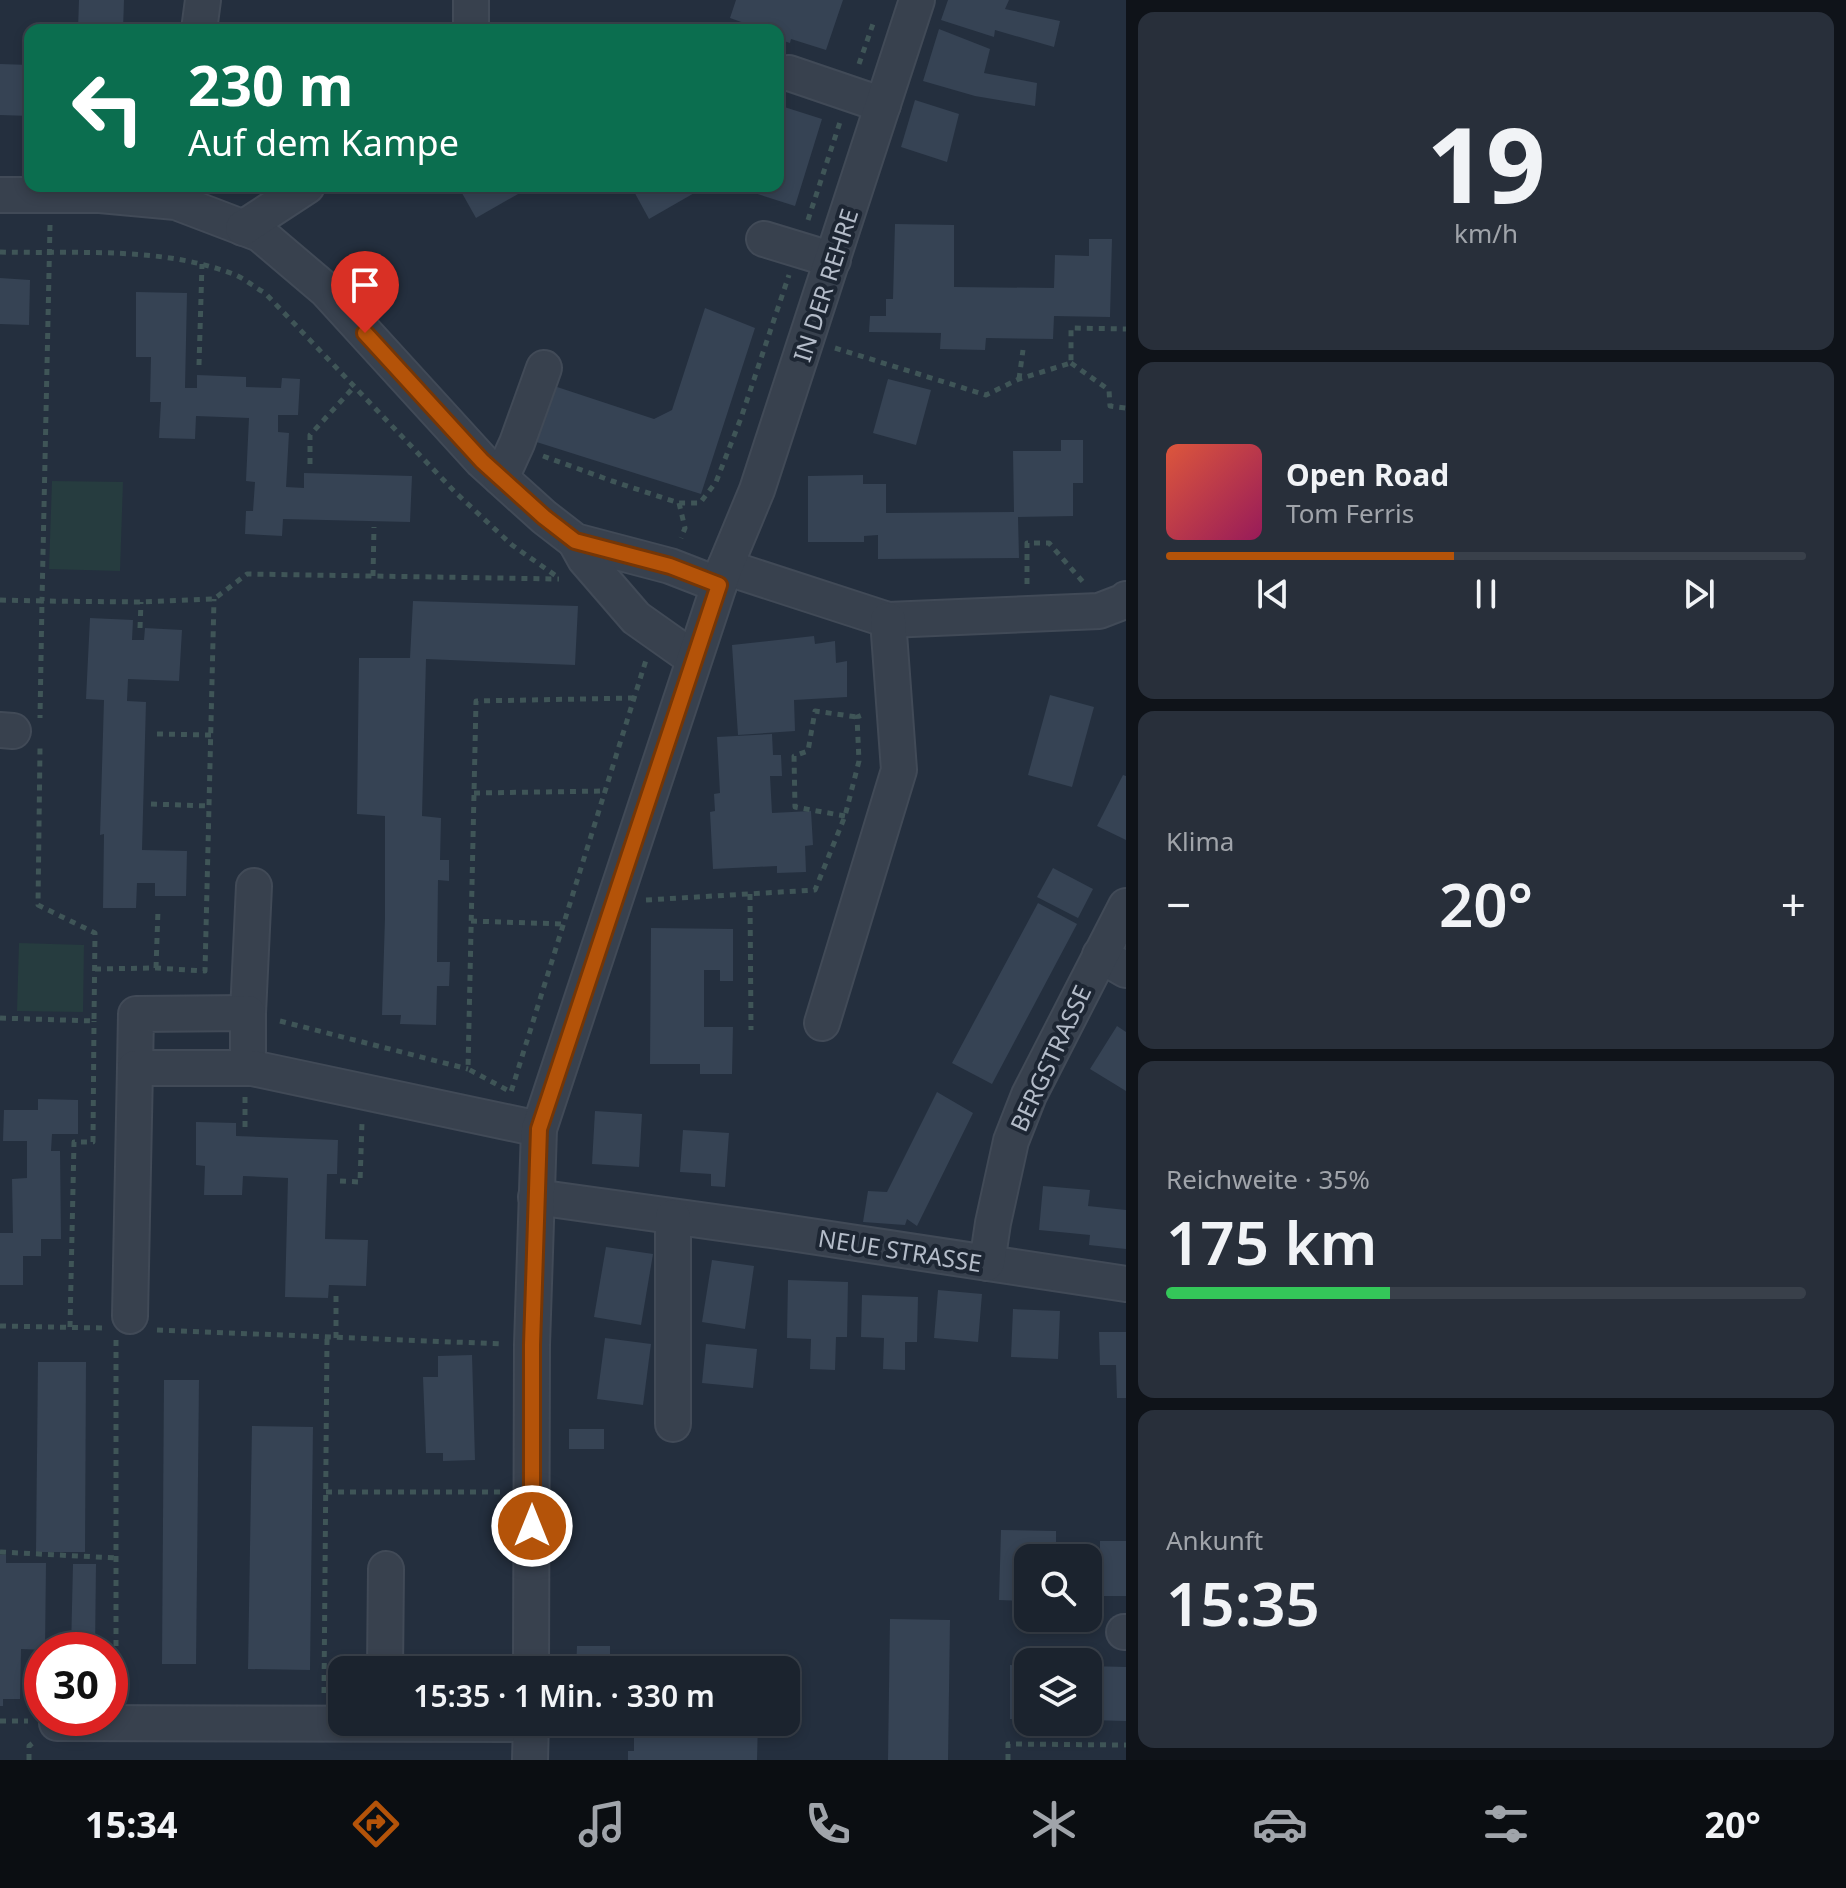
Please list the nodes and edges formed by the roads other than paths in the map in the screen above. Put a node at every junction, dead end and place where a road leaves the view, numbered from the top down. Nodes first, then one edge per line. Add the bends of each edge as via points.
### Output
1 (203, 0) edge
2 (471, 0) edge
3 (917, 0) edge
4 (200, 24) edge
5 (471, 24) edge
6 (789, 73) dead end
7 (883, 105) junction
8 (298, 192) edge
9 (177, 194) edge
10 (0, 195) edge
11 (243, 228) junction
12 (764, 239) dead end
13 (833, 260) junction
14 (544, 368) dead end
15 (501, 478) junction
16 (575, 541) junction
17 (722, 576) junction
18 (1112, 605) edge
19 (888, 620) junction
20 (694, 659) junction
21 (254, 886) dead end
22 (1126, 906) edge
23 (1113, 963) edge
24 (264, 1012) junction
25 (822, 1023) dead end
26 (135, 1068) junction
27 (248, 1068) junction
28 (539, 1129) junction
29 (536, 1197) junction
30 (673, 1217) junction
31 (987, 1263) junction
32 (1126, 1284) edge
33 (138, 1323) road end
34 (673, 1424) dead end
35 (386, 1569) dead end
36 (385, 1656) edge
37 (531, 1656) edge
38 (128, 1723) edge
39 (328, 1724) edge
40 (531, 1736) edge
41 (530, 1760) edge

1 - 4 street
2 - 5 street
3 - 7 street, IN DER REHRE
6 - 7 street
7 - 13 street, IN DER REHRE
8 - 11 street
9 - 10 street
9 - 11 street
11 - 15 street via 260,234 326,290
12 - 13 street
13 - 17 street, IN DER REHRE via 757,490
14 - 15 street
15 - 16 street
16 - 17 street
16 - 20 street via 636,618
17 - 19 street
17 - 20 street, IN DER REHRE
18 - 19 street
19 - 25 street via 899,770
20 - 28 street, IN DER REHRE
21 - 24 street
22 - 23 street, BERGSTRASSE
23 - 31 street, BERGSTRASSE via 1029,1095 1011,1141
24 - 26 street via 136,1014
24 - 27 street
26 - 27 street
26 - 33 street
27 - 28 street
28 - 29 street, IN DER REHRE
29 - 30 street, NEUE STRASSE
29 - 37 street, IN DER REHRE
30 - 31 street, NEUE STRASSE
30 - 34 street
31 - 32 street, NEUE STRASSE
35 - 36 street
38 - 39 street
40 - 41 street

